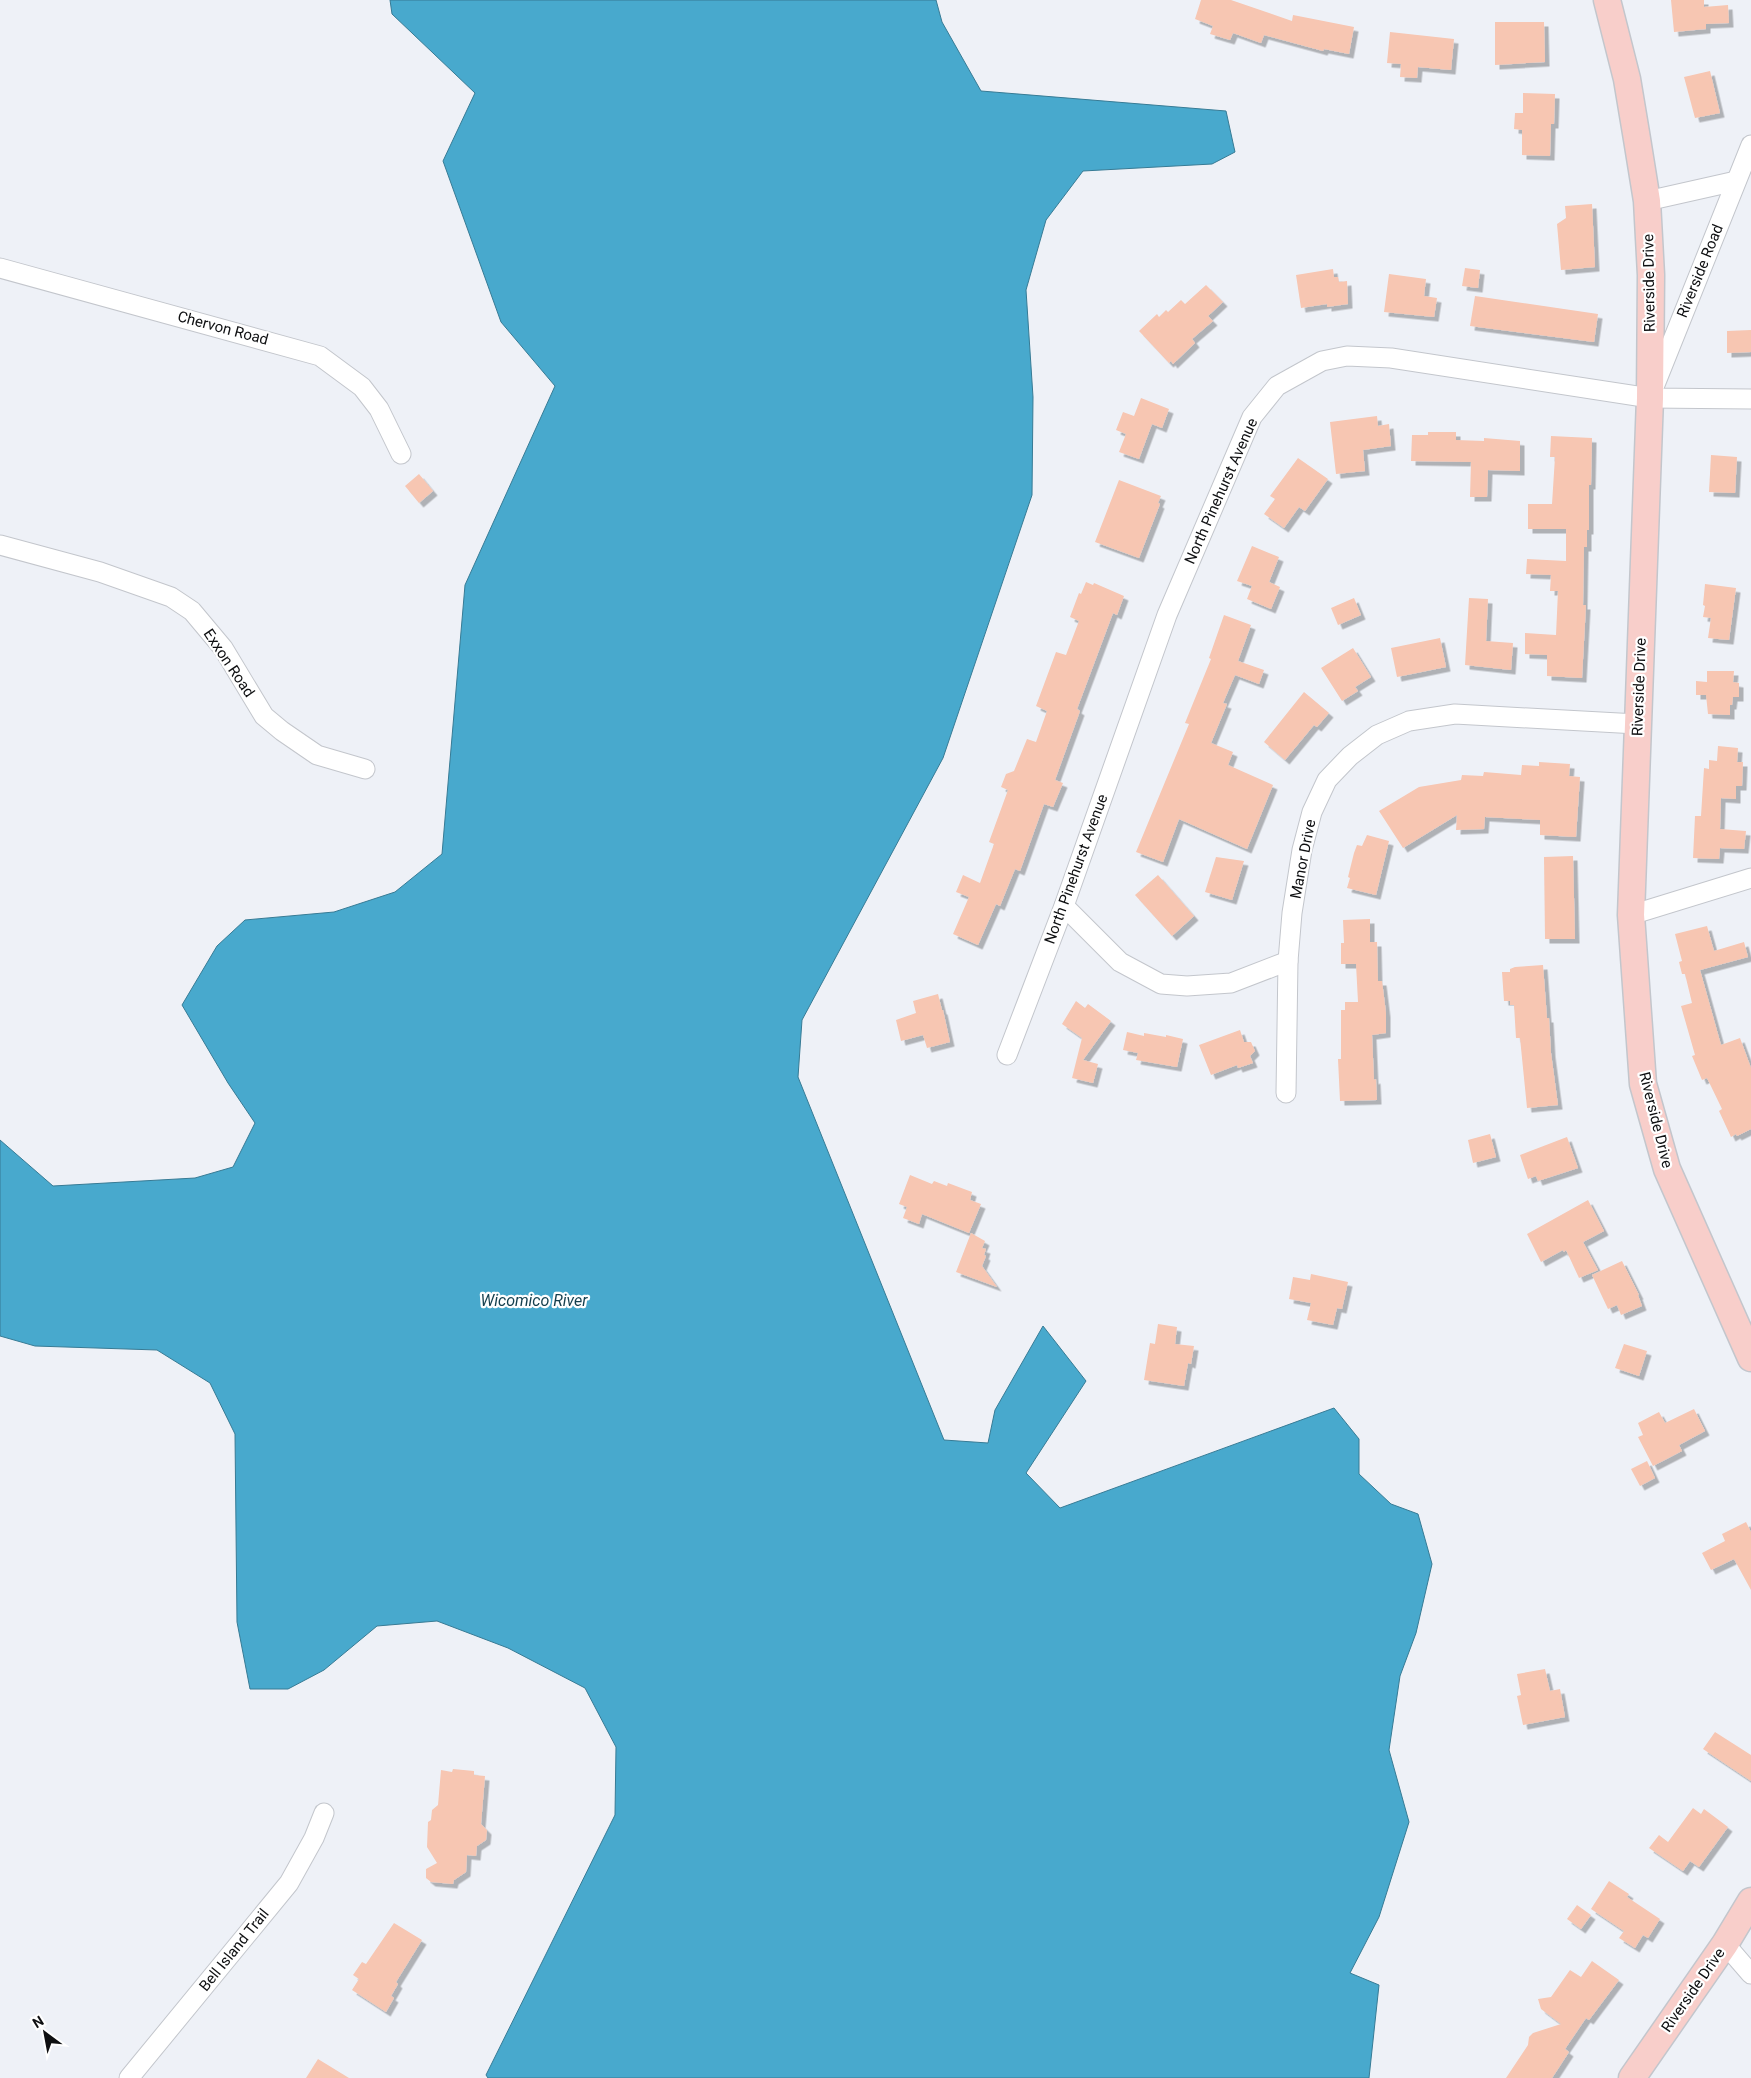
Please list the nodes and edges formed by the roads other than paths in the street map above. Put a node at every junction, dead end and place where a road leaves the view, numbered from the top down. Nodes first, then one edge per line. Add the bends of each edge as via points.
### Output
1 (1607, 0) edge
2 (1751, 146) edge
3 (1736, 181) junction
4 (1647, 201) junction
5 (0, 268) edge
6 (1650, 398) junction
7 (1751, 398) edge
8 (400, 454) dead end
9 (0, 545) edge
10 (1637, 724) junction
11 (365, 769) dead end
12 (1751, 878) edge
13 (1064, 906) junction
14 (1631, 915) junction
15 (1288, 961) junction
16 (1007, 1055) dead end
17 (1286, 1093) dead end
18 (1744, 1328) edge
19 (1751, 1358) edge
20 (324, 1813) dead end
21 (1751, 1901) edge
22 (1725, 1944) junction
23 (1751, 1974) edge
24 (129, 2078) edge
25 (1632, 2078) edge

1 - 4 street, Riverside Drive via 1628,79
2 - 3 street, Riverside Road
3 - 4 street
3 - 6 street, Riverside Road
4 - 6 street, Riverside Drive via 1651,275
5 - 8 street, Chervon Road via 320,356 362,387 379,409
6 - 7 street, North Pinehurst Avenue
6 - 10 street, Riverside Drive
6 - 13 street, North Pinehurst Avenue via 1391,358 1347,356 1322,361 1277,386 1252,417 1167,616
9 - 11 street, Exxon Road via 100,572 172,597 192,611 223,648 264,716 317,755
10 - 14 street, Riverside Drive
10 - 15 street, Manor Drive via 1456,714 1409,721 1377,735 1327,780 1312,812 1302,850
12 - 14 street
13 - 15 street via 1120,962 1162,984 1231,983
13 - 16 street, North Pinehurst Avenue
14 - 18 street, Riverside Drive via 1644,1084 1667,1169
15 - 17 street, Manor Drive
18 - 19 street, Riverside Drive
20 - 24 street, Bell Island Trail via 289,1883
21 - 22 street, Riverside Drive
22 - 23 street
22 - 25 street, Riverside Drive

